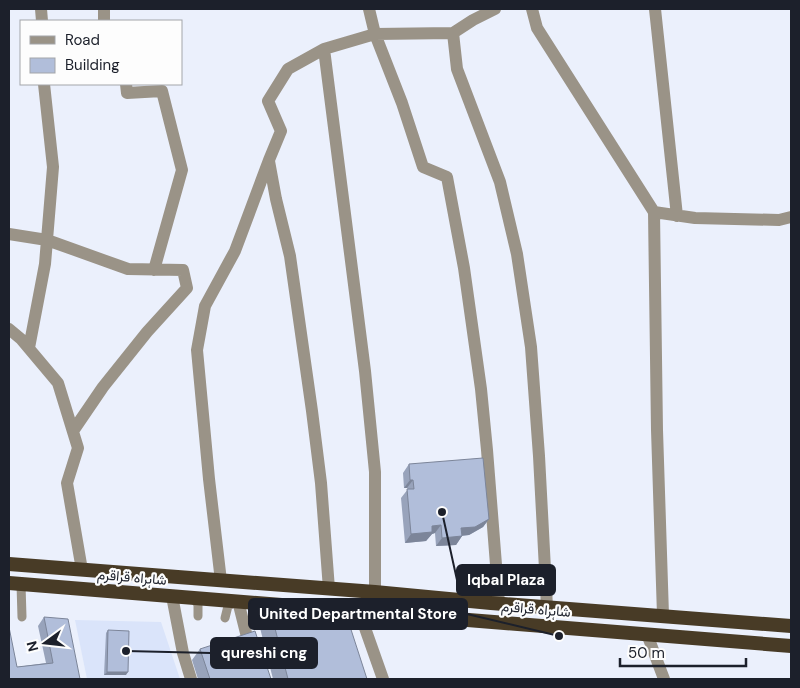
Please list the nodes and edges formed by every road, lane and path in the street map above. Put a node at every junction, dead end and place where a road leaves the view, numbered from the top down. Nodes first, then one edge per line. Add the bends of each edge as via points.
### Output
1 (369, 9) edge
2 (495, 9) edge
3 (532, 9) edge
4 (656, 9) edge
5 (471, 15) edge
6 (453, 33) junction
7 (375, 34) junction
8 (324, 49) junction
9 (44, 85) edge
10 (126, 85) edge
11 (269, 160) junction
12 (654, 212) junction
13 (677, 216) junction
14 (791, 217) edge
15 (9, 234) edge
16 (47, 240) junction
17 (154, 270) junction
18 (9, 329) edge
19 (29, 348) junction
20 (72, 431) junction
21 (9, 564) edge
22 (82, 570) junction
23 (220, 581) junction
24 (15, 584) edge
25 (329, 589) junction
26 (375, 592) junction
27 (172, 596) junction
28 (192, 597) junction
29 (238, 601) junction
30 (499, 603) junction
31 (547, 607) junction
32 (359, 611) junction
33 (198, 616) dead end
34 (663, 616) junction
35 (22, 617) dead end
36 (225, 618) dead end
37 (791, 626) edge
38 (647, 634) junction
39 (791, 646) edge
40 (191, 679) edge
41 (259, 679) edge
42 (383, 679) edge
43 (664, 679) edge

1 - 7 street
2 - 5 street
3 - 12 street via 537,28
4 - 13 street
5 - 6 street
6 - 7 street
6 - 31 street via 457,69 500,182 517,254 531,348
7 - 8 street
7 - 30 street via 424,167 447,177 464,268 480,389
8 - 11 street via 288,69 268,101 281,131
8 - 26 street via 375,472
9 - 16 street via 53,167
10 - 17 street via 127,93 162,91 182,170
11 - 23 street via 235,251 205,306 197,350
11 - 25 street via 290,256 312,412
12 - 13 street
12 - 34 street
13 - 14 street via 770,220
15 - 16 street
16 - 17 street via 128,269
16 - 19 street
17 - 20 street via 183,270 187,288 108,380
18 - 19 street
19 - 20 street via 58,383
20 - 22 street via 78,448 67,483
21 - 22 highway, شاہراہ قراقرم
22 - 23 highway, شاہراہ قراقرم
23 - 25 highway, شاہراہ قراقرم
24 - 27 highway, شاہراہ قراقرم
24 - 35 lane
25 - 26 highway, شاہراہ قراقرم
26 - 30 highway, شاہراہ قراقرم
27 - 28 highway, شاہراہ قراقرم
27 - 40 street
28 - 29 highway, شاہراہ قراقرم
28 - 33 lane via 198,604
29 - 32 highway, شاہراہ قراقرم
29 - 36 lane via 228,606
29 - 41 street
30 - 31 highway, شاہراہ قراقرم
31 - 34 highway, شاہراہ قراقرم
32 - 38 highway, شاہراہ قراقرم
32 - 42 street
34 - 37 highway, شاہراہ قراقرم
38 - 39 highway, شاہراہ قراقرم
38 - 43 street

